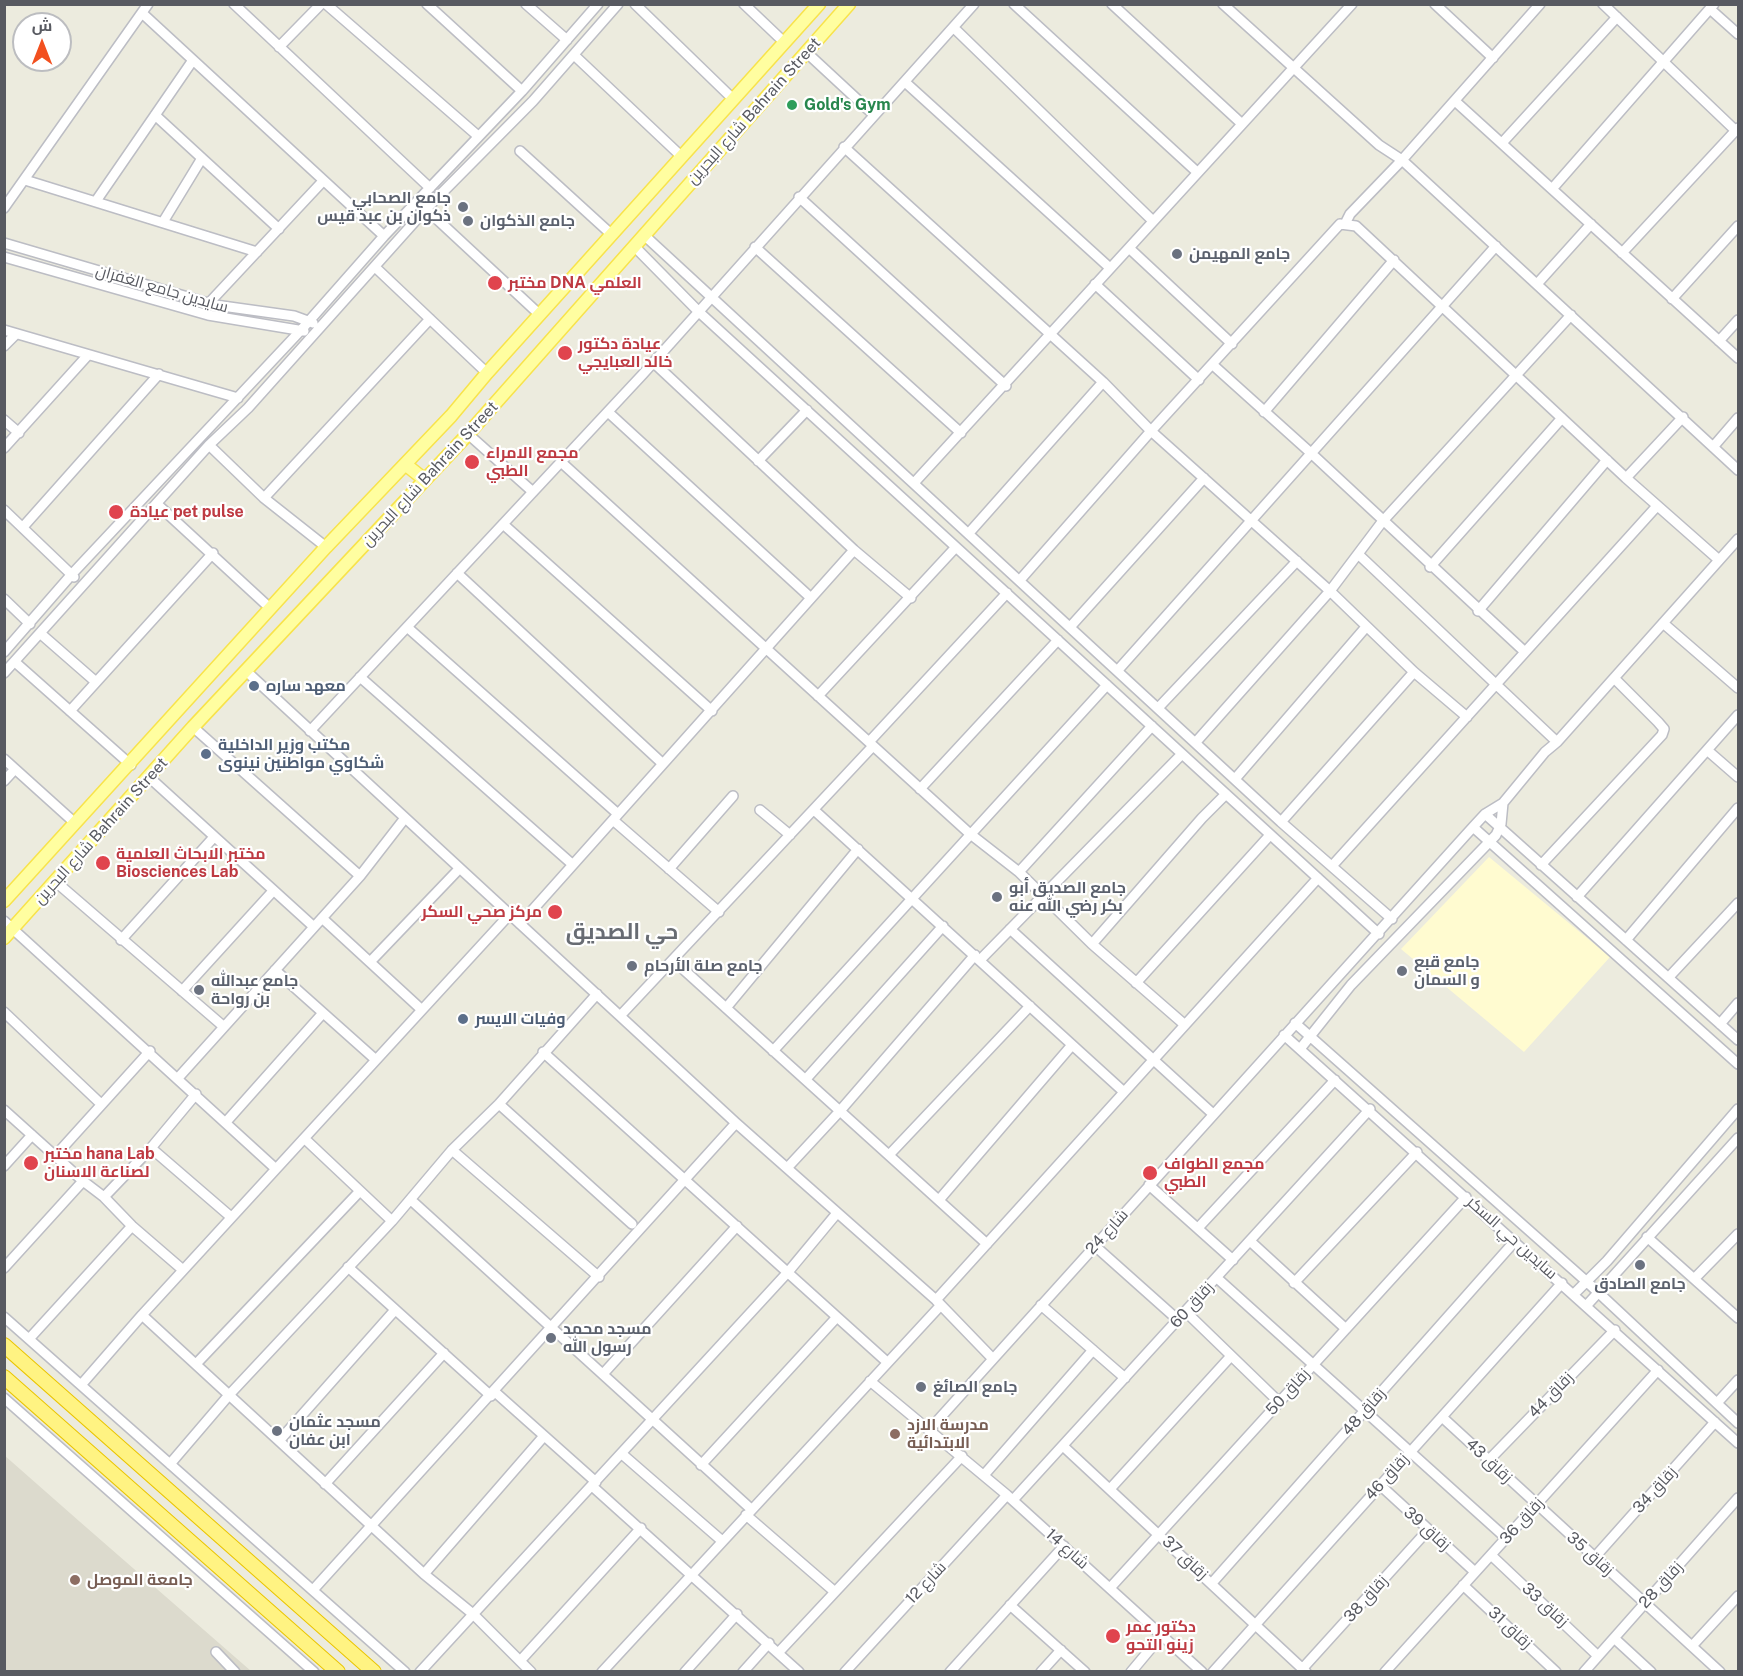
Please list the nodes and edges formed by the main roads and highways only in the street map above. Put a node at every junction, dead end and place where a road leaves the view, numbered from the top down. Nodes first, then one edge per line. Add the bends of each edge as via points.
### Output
1 (819, 4) edge
2 (849, 4) edge
3 (405, 464) junction
4 (424, 480) junction
5 (4, 901) edge
6 (7, 929) edge
7 (4, 1345) edge
8 (4, 1377) edge
9 (156, 1480) junction
10 (141, 1496) junction
11 (338, 1671) edge
12 (374, 1671) edge

1 - 3 main road, شارع البحرين Bahrain Street
2 - 4 main road, شارع البحرين Bahrain Street
3 - 4 main road
3 - 5 main road, شارع البحرين Bahrain Street
4 - 6 main road, شارع البحرين Bahrain Street via 193,727 56,882
7 - 9 highway
8 - 10 highway
9 - 10 highway
9 - 12 highway
10 - 11 highway

